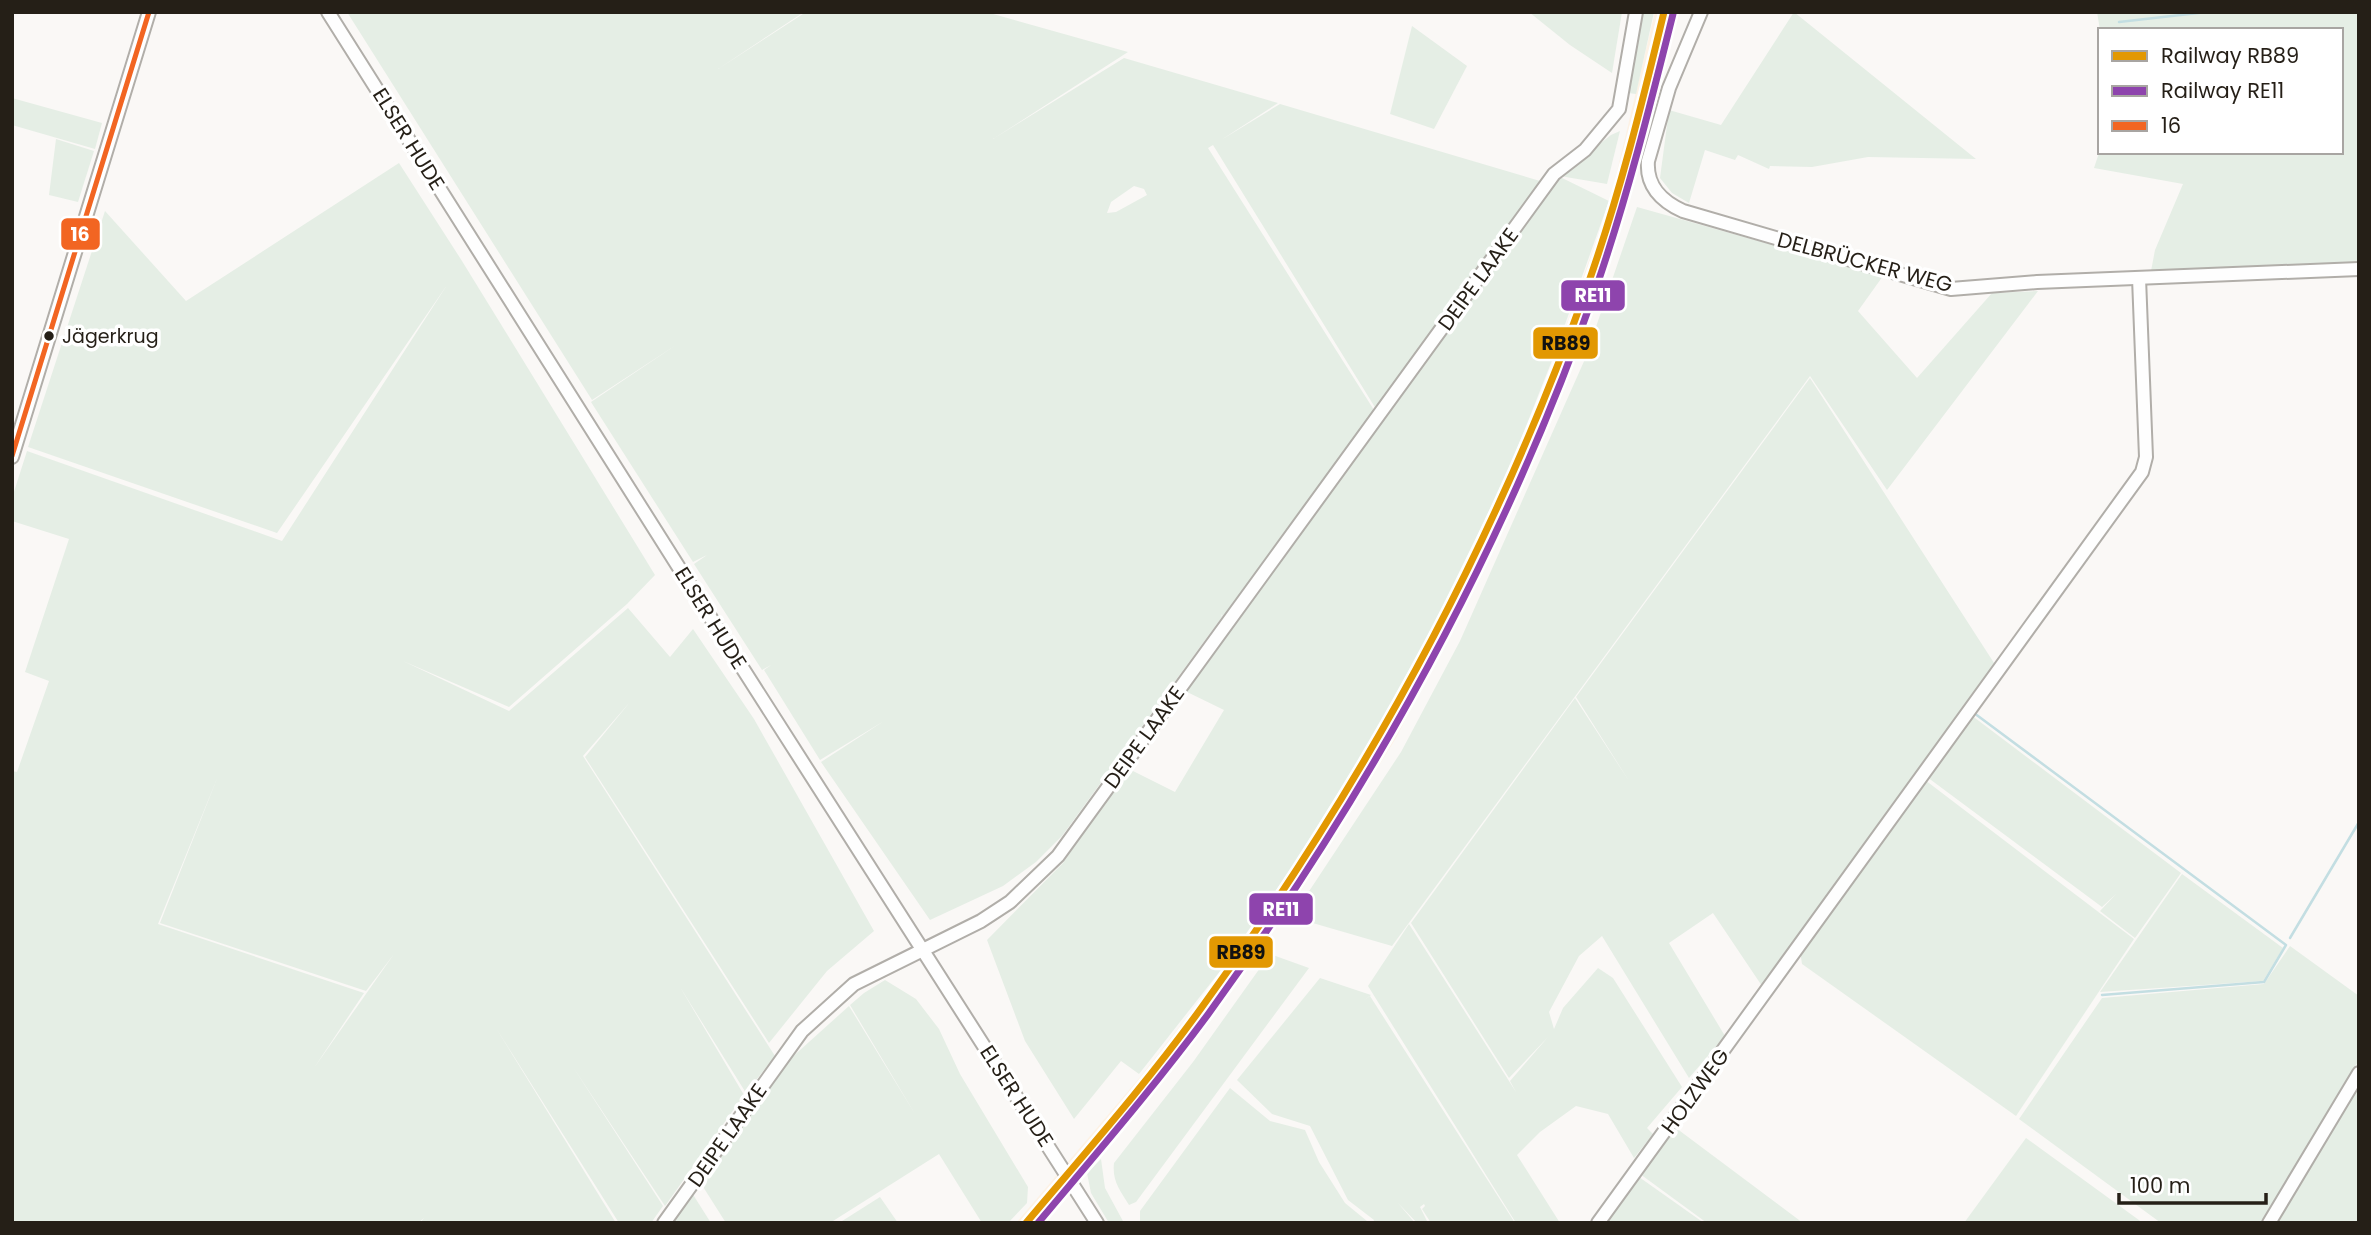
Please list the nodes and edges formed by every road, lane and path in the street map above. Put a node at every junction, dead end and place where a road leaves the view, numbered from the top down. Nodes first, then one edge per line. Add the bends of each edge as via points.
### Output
1 (149, 12) edge
2 (328, 12) edge
3 (1636, 12) edge
4 (1701, 12) edge
5 (2359, 269) edge
6 (2139, 278) junction
7 (12, 457) edge
8 (922, 950) junction
9 (2359, 1073) edge
10 (664, 1223) edge
11 (1097, 1223) edge
12 (1598, 1223) edge
13 (2269, 1223) edge

1 - 7 street
2 - 8 street, ELSER HUDE
3 - 8 street, DEIPE LAAKE via 1619,108 1585,150 1554,174 1058,856 1010,902
4 - 6 street, DELBRÜCKER WEG via 1669,88 1648,161 1650,183 1673,206 1951,289
5 - 6 street, DELBRÜCKER WEG
6 - 12 street, HOLZWEG via 2146,457 2142,472
8 - 10 street, DEIPE LAAKE via 854,984 802,1031
8 - 11 street, ELSER HUDE
9 - 13 street

